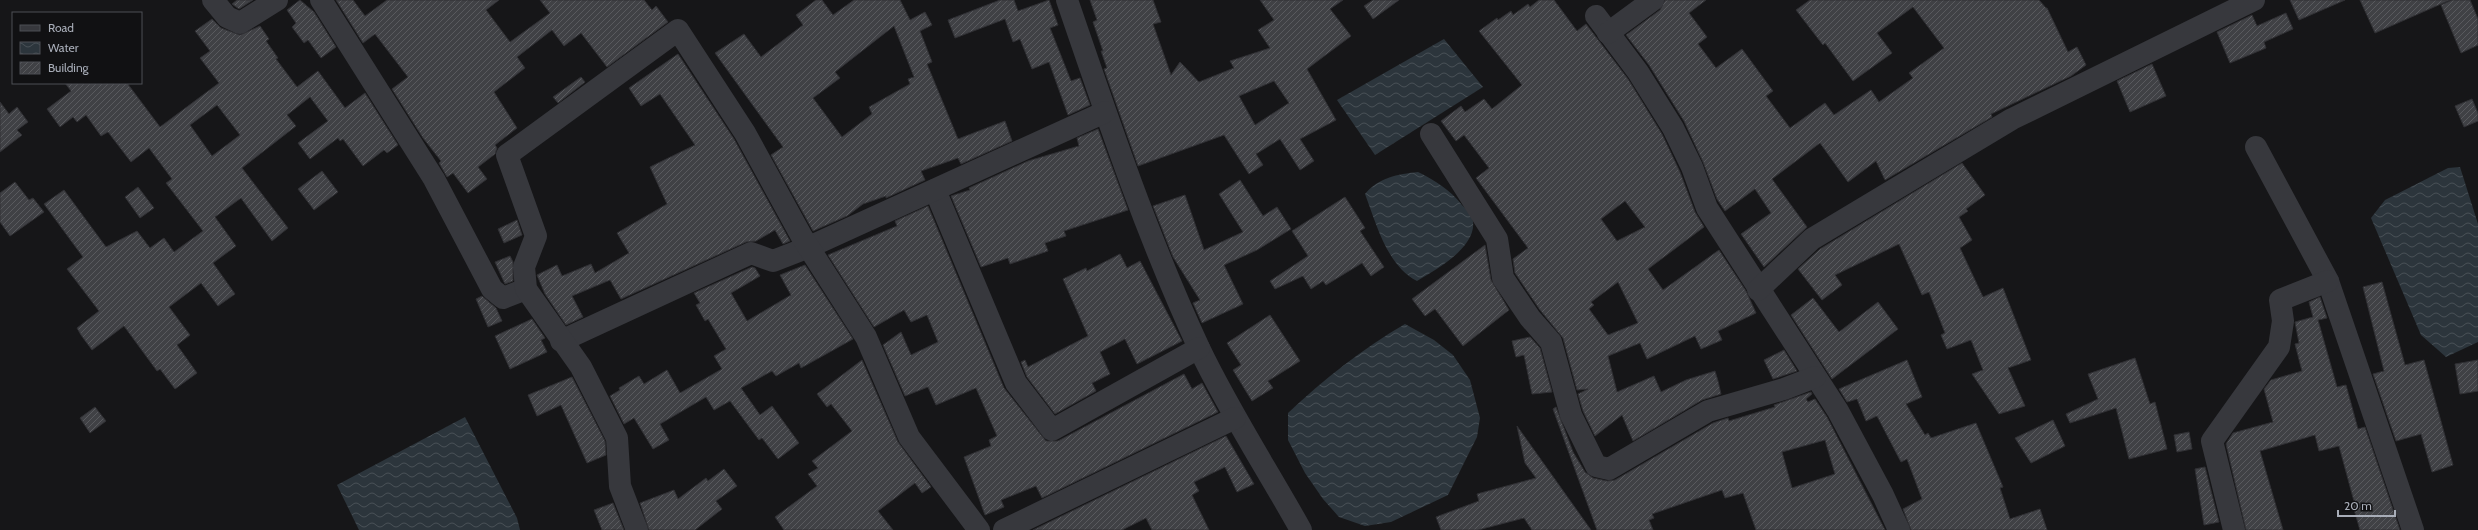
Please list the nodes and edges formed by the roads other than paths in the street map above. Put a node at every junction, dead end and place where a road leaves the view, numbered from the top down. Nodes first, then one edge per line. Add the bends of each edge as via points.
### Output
1 (213, 0) edge
2 (277, 0) edge
3 (321, 0) edge
4 (1067, 0) edge
5 (1653, 0) edge
6 (2254, 0) edge
7 (1105, 112) junction
8 (1431, 134) dead end
9 (2256, 147) dead end
10 (935, 190) junction
11 (809, 247) junction
12 (2328, 281) junction
13 (526, 290) junction
14 (1758, 290) junction
15 (561, 341) junction
16 (1199, 348) junction
17 (1815, 377) junction
18 (1235, 418) junction
19 (637, 530) edge
20 (979, 530) edge
21 (1004, 530) edge
22 (1301, 530) edge
23 (1899, 530) edge
24 (2234, 530) edge
25 (2413, 530) edge

1 - 2 street via 227,17 240,23
3 - 13 street via 434,179 492,289 503,298
4 - 7 street
5 - 14 street via 1602,25 1638,72 1673,128 1692,167 1707,208
6 - 14 street via 2012,119 1812,239
7 - 10 street
7 - 16 street
8 - 17 street via 1497,239 1503,278 1530,318 1551,342 1571,415 1596,466 1610,469 1708,411 1784,389
9 - 12 street
10 - 11 street
10 - 16 street via 1016,383 1052,430
11 - 13 street via 745,133 678,30 507,155 536,236 524,267
11 - 15 street via 773,261 751,253
11 - 20 street via 866,337 909,437
12 - 24 street via 2280,300 2283,321 2279,347 2212,441
12 - 25 street
13 - 15 street
14 - 17 street
15 - 19 street via 581,367 617,438 620,486
16 - 18 street
17 - 23 street via 1842,418
18 - 21 street
18 - 22 street

